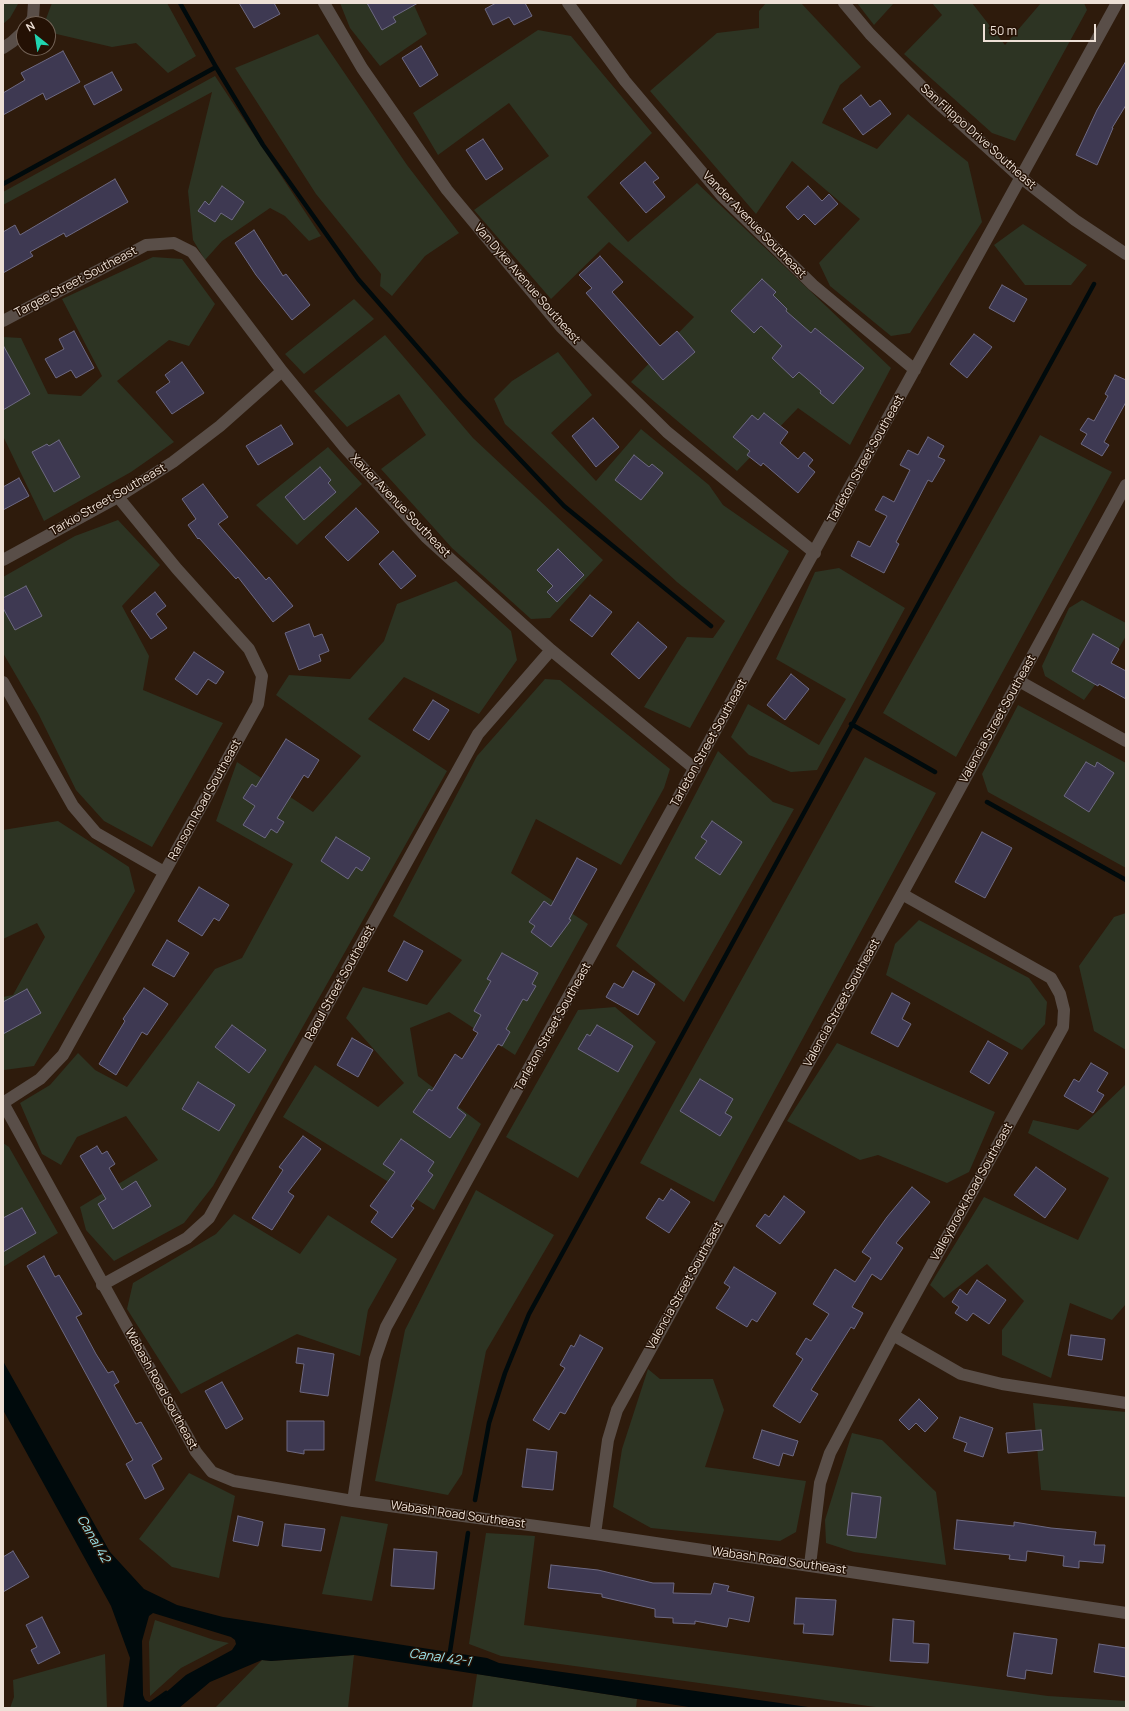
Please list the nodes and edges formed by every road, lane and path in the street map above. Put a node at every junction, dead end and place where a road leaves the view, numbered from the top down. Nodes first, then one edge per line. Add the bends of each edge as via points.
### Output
1 (34, 3) edge
2 (324, 3) edge
3 (568, 3) edge
4 (844, 3) edge
5 (1117, 3) edge
6 (32, 16) edge
7 (16, 38) edge
8 (3, 48) edge
9 (1020, 177) junction
10 (174, 244) joint
11 (1126, 254) edge
12 (3, 321) edge
13 (915, 370) junction
14 (282, 371) junction
15 (1126, 485) edge
16 (118, 497) junction
17 (1122, 500) edge
18 (814, 553) junction
19 (3, 560) edge
20 (551, 650) junction
21 (1019, 681) junction
22 (3, 682) edge
23 (1126, 741) edge
24 (695, 769) junction
25 (164, 872) junction
26 (902, 894) junction
27 (3, 1103) edge
28 (102, 1284) junction
29 (893, 1335) junction
30 (1126, 1403) edge
31 (353, 1501) junction
32 (595, 1534) junction
33 (810, 1565) junction
34 (1126, 1613) edge

1 - 6 street
2 - 18 street, Van Dyke Avenue Southeast via 362,68 447,190 561,327 667,432
3 - 13 street, Vander Avenue Southeast via 625,81 722,196 813,285
4 - 9 street, San Filippo Drive Southeast via 870,34 936,101
5 - 9 street, Tarleton Street Southeast
7 - 8 street
9 - 11 street, San Filippo Drive Southeast via 1075,220
9 - 13 street, Tarleton Street Southeast
10 - 12 street, Targee Street Southeast via 146,245
10 - 14 street, Xavier Avenue Southeast via 192,252
13 - 18 street, Tarleton Street Southeast
14 - 16 street, Tarkio Street Southeast via 220,426 173,462
14 - 20 street, Xavier Avenue Southeast via 345,448 426,537
15 - 17 street, Valencia Street Southeast
16 - 19 street, Tarkio Street Southeast
16 - 25 street, Ransom Road Southeast via 177,569 249,649 262,676 258,704
17 - 21 street, Valencia Street Southeast
18 - 24 street, Tarleton Street Southeast
20 - 24 street, Xavier Avenue Southeast
20 - 28 street, Raoul Street Southeast via 478,734 209,1218 187,1238
21 - 23 street
21 - 26 street, Valencia Street Southeast
22 - 25 street via 72,806 96,833
24 - 31 street, Tarleton Street Southeast via 386,1327 375,1359
25 - 27 street, Ransom Road Southeast via 63,1055 40,1079
26 - 29 street, Valleybrook Road Southeast via 1051,978 1060,994 1064,1010 1064,1028
26 - 32 street, Valencia Street Southeast via 617,1410 608,1440
27 - 28 street, Wabash Road Southeast
28 - 31 street, Wabash Road Southeast via 196,1452 212,1472 234,1481
29 - 30 street via 961,1374 1002,1384
29 - 33 street, Valleybrook Road Southeast via 830,1453 820,1482
31 - 32 street, Wabash Road Southeast
32 - 33 street, Wabash Road Southeast
33 - 34 street, Wabash Road Southeast

